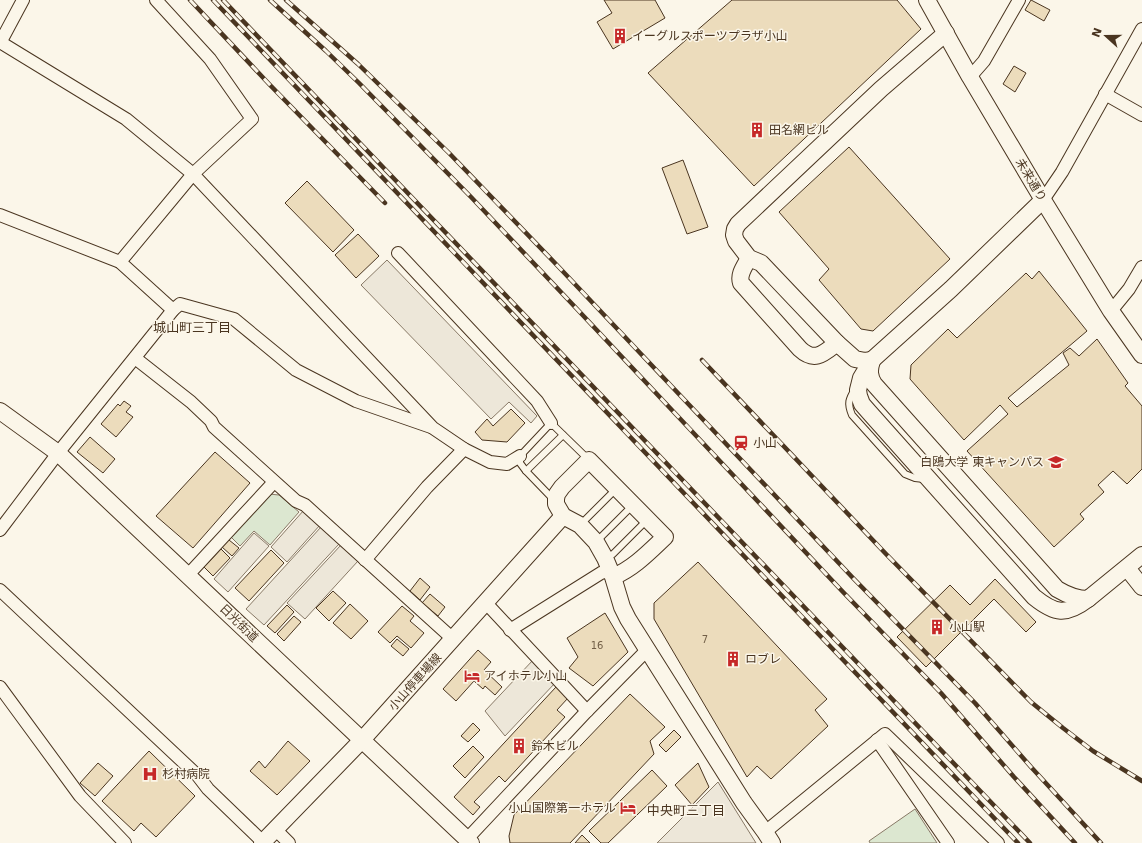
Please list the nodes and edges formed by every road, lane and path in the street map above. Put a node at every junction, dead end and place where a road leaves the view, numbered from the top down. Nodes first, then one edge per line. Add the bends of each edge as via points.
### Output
1 (23, 0) edge
2 (156, 0) edge
3 (927, 0) edge
4 (1019, 0) edge
5 (1142, 29) edge
6 (946, 32) junction
7 (0, 43) edge
8 (970, 77) junction
9 (1105, 94) junction
10 (1142, 114) edge
11 (193, 174) junction
12 (1043, 200) junction
13 (0, 215) edge
14 (398, 253) dead end
15 (749, 258) junction
16 (120, 262) junction
17 (1142, 267) edge
18 (173, 310) junction
19 (1111, 311) junction
20 (837, 342) junction
21 (1142, 355) edge
22 (135, 358) junction
23 (872, 360) junction
24 (0, 411) edge
25 (552, 423) junction
26 (433, 428) junction
27 (563, 435) junction
28 (464, 450) junction
29 (58, 453) junction
30 (520, 456) junction
31 (589, 460) junction
32 (526, 472) junction
33 (274, 482) junction
34 (618, 488) junction
35 (634, 504) junction
36 (563, 516) junction
37 (648, 519) junction
38 (580, 525) junction
39 (0, 530) edge
40 (596, 542) junction
41 (1142, 555) edge
42 (365, 560) junction
43 (610, 568) junction
44 (1127, 568) junction
45 (188, 575) junction
46 (1142, 587) edge
47 (0, 590) edge
48 (1088, 599) junction
49 (486, 603) junction
50 (510, 630) junction
51 (453, 639) junction
52 (646, 650) junction
53 (0, 687) edge
54 (587, 711) junction
55 (362, 740) junction
56 (877, 740) junction
57 (275, 829) junction
58 (768, 837) edge
59 (469, 841) edge
60 (263, 842) edge
61 (125, 843) edge
62 (289, 843) edge
63 (948, 843) edge
64 (998, 843) edge

1 - 7 street
2 - 11 street via 210,59 252,119
3 - 6 street, 未来通り
4 - 8 street via 984,61
5 - 9 street
6 - 8 street, 未来通り
6 - 15 street via 881,89 738,224 734,235
7 - 11 street via 126,119
8 - 12 street, 未来通り
9 - 10 street
9 - 12 street via 1062,172
11 - 16 street
11 - 26 street
12 - 19 street, 未来通り
12 - 23 street via 951,290
13 - 16 street
14 - 25 street via 537,402
15 - 20 street via 761,263
15 - 20 street via 741,274 741,283 800,349 810,356 817,356
16 - 18 street
17 - 19 street via 1129,289
18 - 22 street
18 - 26 street via 180,304 234,319 296,370 356,401
19 - 21 street, 未来通り
20 - 23 street via 855,359 865,362
22 - 29 street
22 - 33 street via 191,402 211,420 214,427
23 - 48 street via 869,373 874,384 1049,581 1066,595
23 - 48 street via 861,378 858,390 862,404 929,480 1045,606 1057,611 1067,611
24 - 29 street, 日光街道
25 - 27 lane
25 - 30 lane
26 - 28 street
27 - 31 lane
27 - 32 lane
28 - 30 street via 490,462 507,464
28 - 42 street via 428,487
29 - 39 street
29 - 45 street, 日光街道
30 - 32 lane via 520,463
31 - 34 street
31 - 36 street via 557,494 556,504
32 - 36 lane via 551,497
33 - 42 street via 296,501 305,505
33 - 45 street
34 - 35 street
34 - 38 lane
35 - 37 street
35 - 40 lane
36 - 38 street
36 - 49 street, 小山停車場線
37 - 43 lane via 613,554
37 - 43 street via 665,536 642,559 623,573
38 - 40 street
40 - 43 street
41 - 44 street
42 - 51 street
43 - 50 street
43 - 52 street via 622,607
44 - 46 street
44 - 48 street
45 - 55 street, 日光街道
47 - 60 street via 198,776
49 - 50 street
49 - 51 street, 小山停車場線
50 - 54 street
51 - 55 street, 小山停車場線
52 - 54 street
52 - 58 street
53 - 61 street via 80,796
54 - 59 street
55 - 57 street, 小山停車場線
55 - 59 street, 日光街道
56 - 58 street
56 - 63 street
56 - 64 street via 886,734
57 - 60 street, 小山停車場線
57 - 62 street

